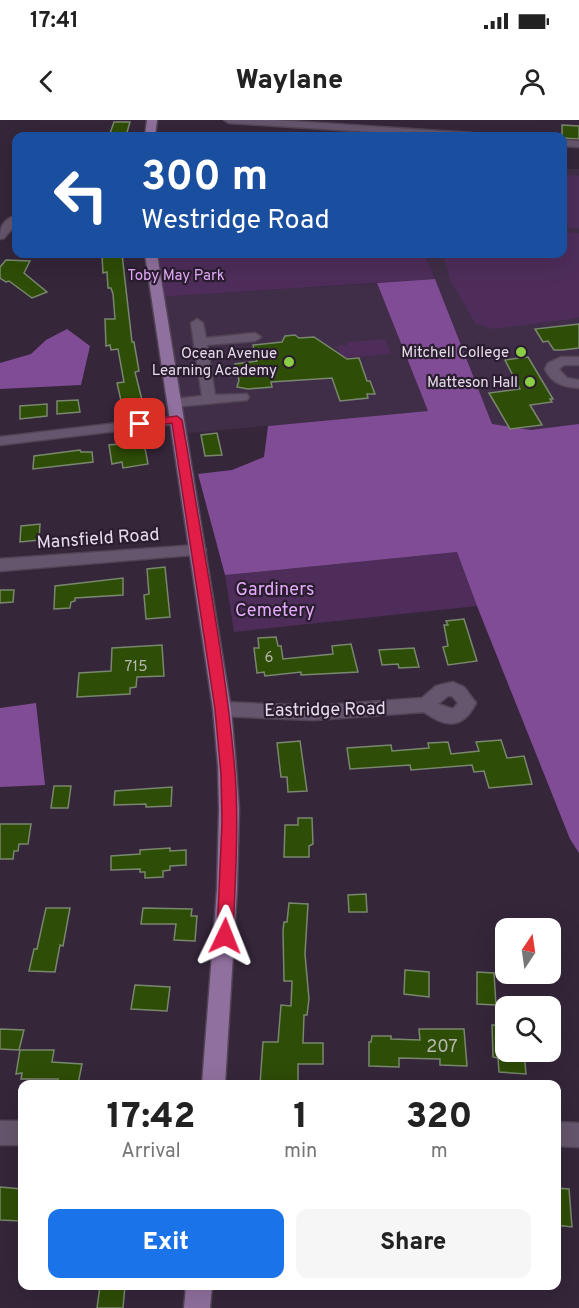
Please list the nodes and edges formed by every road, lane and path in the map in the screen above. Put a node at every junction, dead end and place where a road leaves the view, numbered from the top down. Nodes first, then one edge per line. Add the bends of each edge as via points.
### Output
1 (229, 120) edge
2 (290, 122) edge
3 (420, 132) edge
4 (12, 222) edge
5 (0, 236) edge
6 (152, 258) edge
7 (197, 323) dead end
8 (255, 337) dead end
9 (200, 342) junction
10 (579, 361) edge
11 (579, 384) edge
12 (242, 397) dead end
13 (209, 399) junction
14 (176, 411) junction
15 (0, 441) edge
16 (198, 550) junction
17 (0, 565) edge
18 (427, 705) dead end
19 (222, 709) junction
20 (214, 1080) edge
21 (0, 1133) edge
22 (18, 1133) edge
23 (561, 1134) edge
24 (579, 1135) edge
25 (199, 1290) edge
26 (197, 1308) edge

1 - 2 street
2 - 3 street
4 - 5 street
6 - 14 main road
7 - 9 street
8 - 9 street
9 - 13 street
10 - 11 street via 561,361 552,369 561,381
12 - 13 street
13 - 14 street
14 - 15 street
14 - 16 main road
16 - 17 street, Mansfield Road
16 - 19 main road
18 - 19 street, Eastridge Road via 314,713
19 - 20 main road via 229,822
21 - 22 street
23 - 24 street
25 - 26 main road

